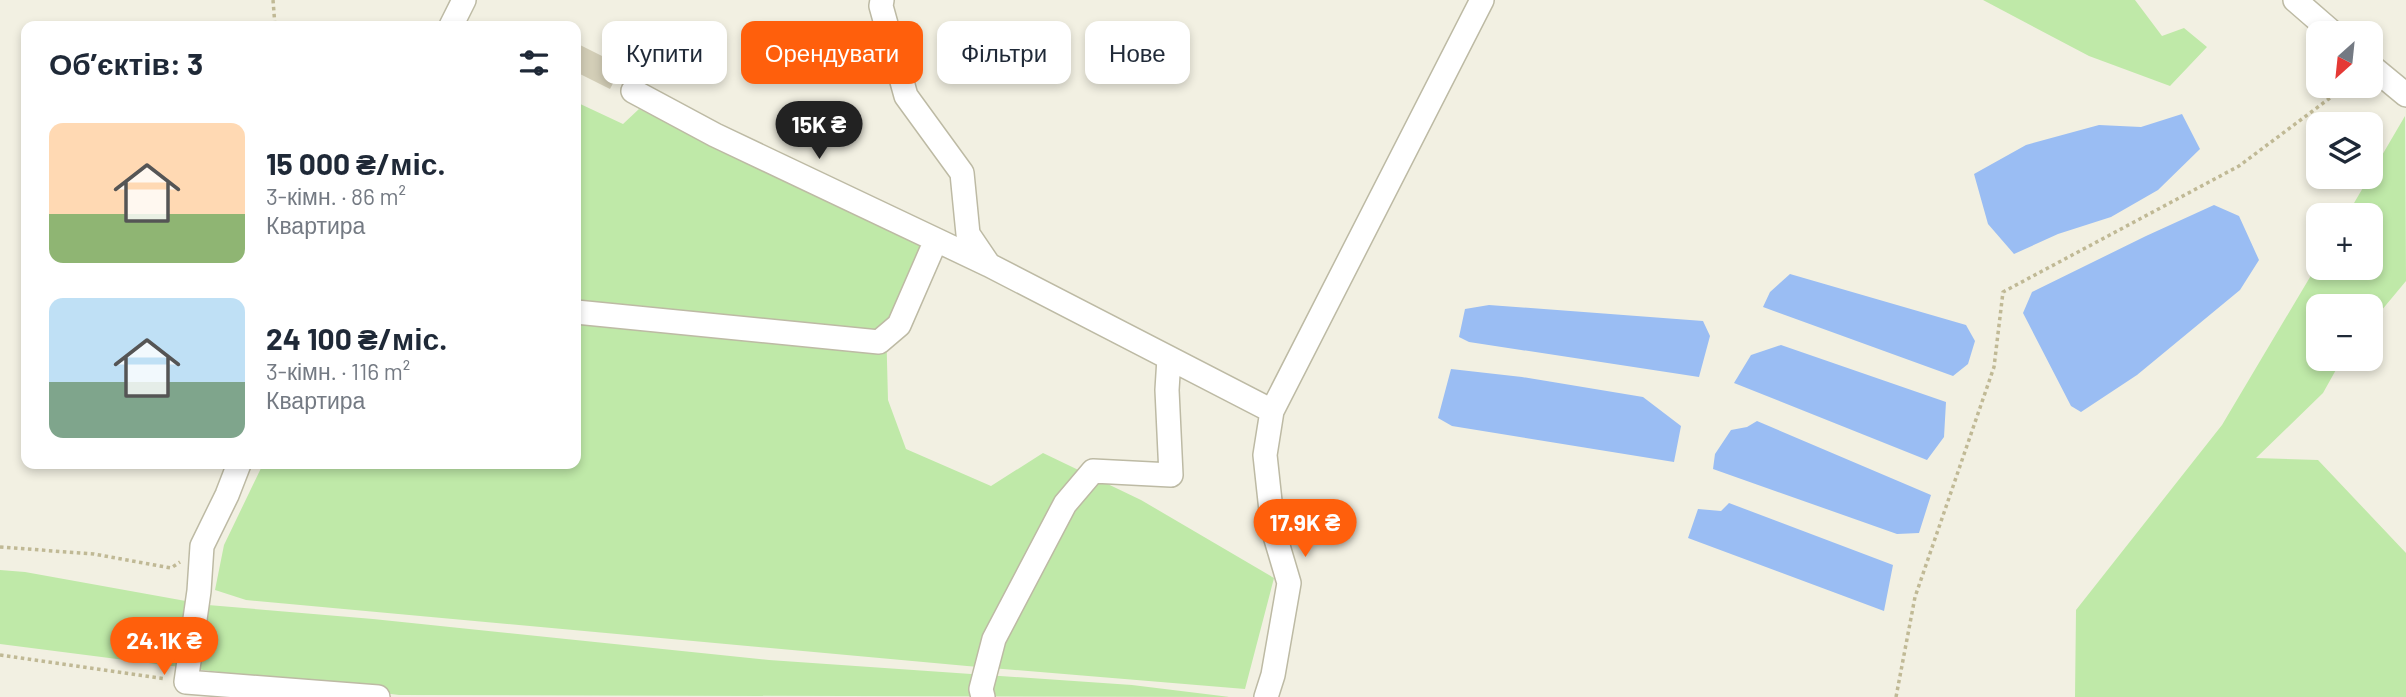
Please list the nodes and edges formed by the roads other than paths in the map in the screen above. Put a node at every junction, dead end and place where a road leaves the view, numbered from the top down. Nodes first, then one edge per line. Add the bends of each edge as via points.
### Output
1 (464, 0) edge
2 (882, 0) edge
3 (1482, 0) edge
4 (2294, 0) edge
5 (454, 21) edge
6 (2319, 21) edge
7 (2384, 77) edge
8 (633, 91) dead end
9 (2406, 95) edge
10 (936, 240) junction
11 (989, 265) junction
12 (581, 312) edge
13 (1169, 358) junction
14 (1272, 411) junction
15 (237, 469) edge
16 (378, 697) edge
17 (983, 697) edge
18 (1266, 697) edge

1 - 5 street
2 - 11 street via 906,96 962,173 968,233
3 - 14 street
4 - 6 street
7 - 9 street
8 - 10 street
10 - 11 street
10 - 12 street via 899,325 879,342
11 - 13 street
13 - 14 street
13 - 17 street via 1171,475 1093,471 1065,504 994,639
14 - 18 street via 1265,455 1273,529 1289,583
15 - 16 street via 202,546 186,682

